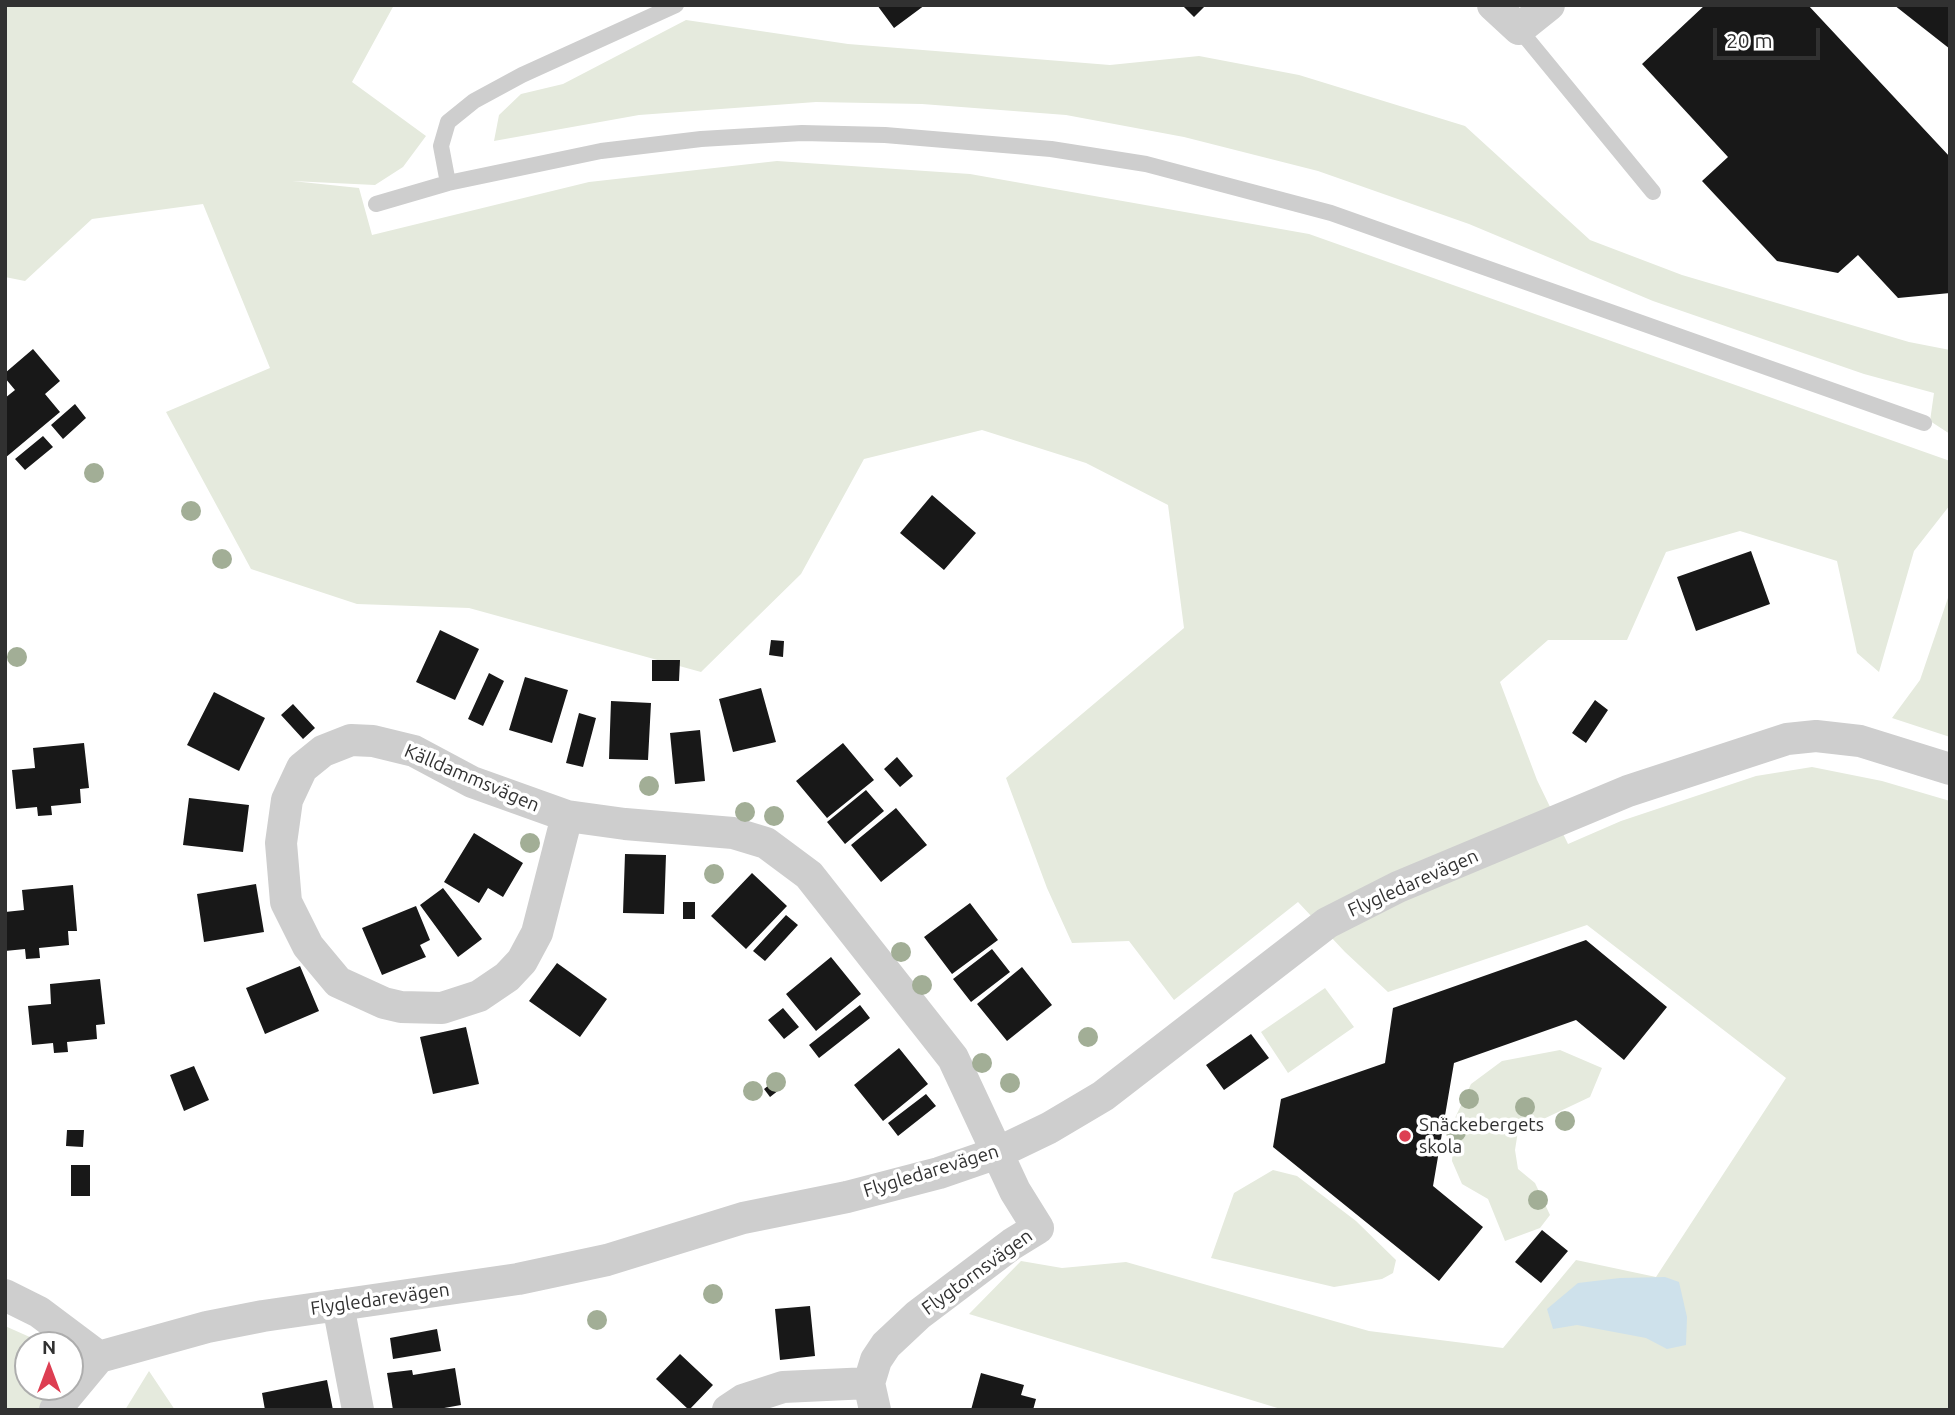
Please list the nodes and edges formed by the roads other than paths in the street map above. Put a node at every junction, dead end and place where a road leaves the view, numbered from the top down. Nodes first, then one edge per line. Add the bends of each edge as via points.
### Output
1 (676, 5) edge
2 (1493, 5) edge
3 (1549, 5) edge
4 (1518, 29) junction
5 (448, 183) junction
6 (1653, 192) dead end
7 (376, 204) dead end
8 (1924, 423) dead end
9 (1950, 769) edge
10 (567, 816) junction
11 (997, 1153) junction
12 (5, 1295) edge
13 (338, 1305) junction
14 (99, 1357) junction
15 (872, 1396) edge
16 (55, 1410) edge
17 (358, 1410) edge
18 (728, 1410) edge

1 - 5 lane via 474,101 448,122 441,146
2 - 4 street
3 - 4 street
4 - 6 lane
5 - 7 lane
5 - 8 lane via 601,151 802,133 1051,149 1146,164 1331,213
9 - 11 street, Flygledarevägen via 1860,741 1816,736 1758,747 1628,791 1398,887 1327,923 1103,1096
10 - 10 street, Källdammsvägen via 537,933 522,961 479,996 442,1008 384,1003 338,982 307,946 286,902 281,843 287,800 302,768 323,751 351,740 414,751 472,782
10 - 11 street, Källdammsvägen via 733,833 766,844 808,875 953,1058
11 - 13 street, Flygledarevägen via 847,1197 743,1218 607,1260 518,1279
11 - 15 street, Flygtornsvägen via 1038,1228 918,1315 886,1345 876,1360
12 - 14 street via 39,1312
13 - 14 street, Flygledarevägen via 207,1327
13 - 17 street
14 - 16 street
15 - 18 street, Flygtornsvägen via 783,1387

